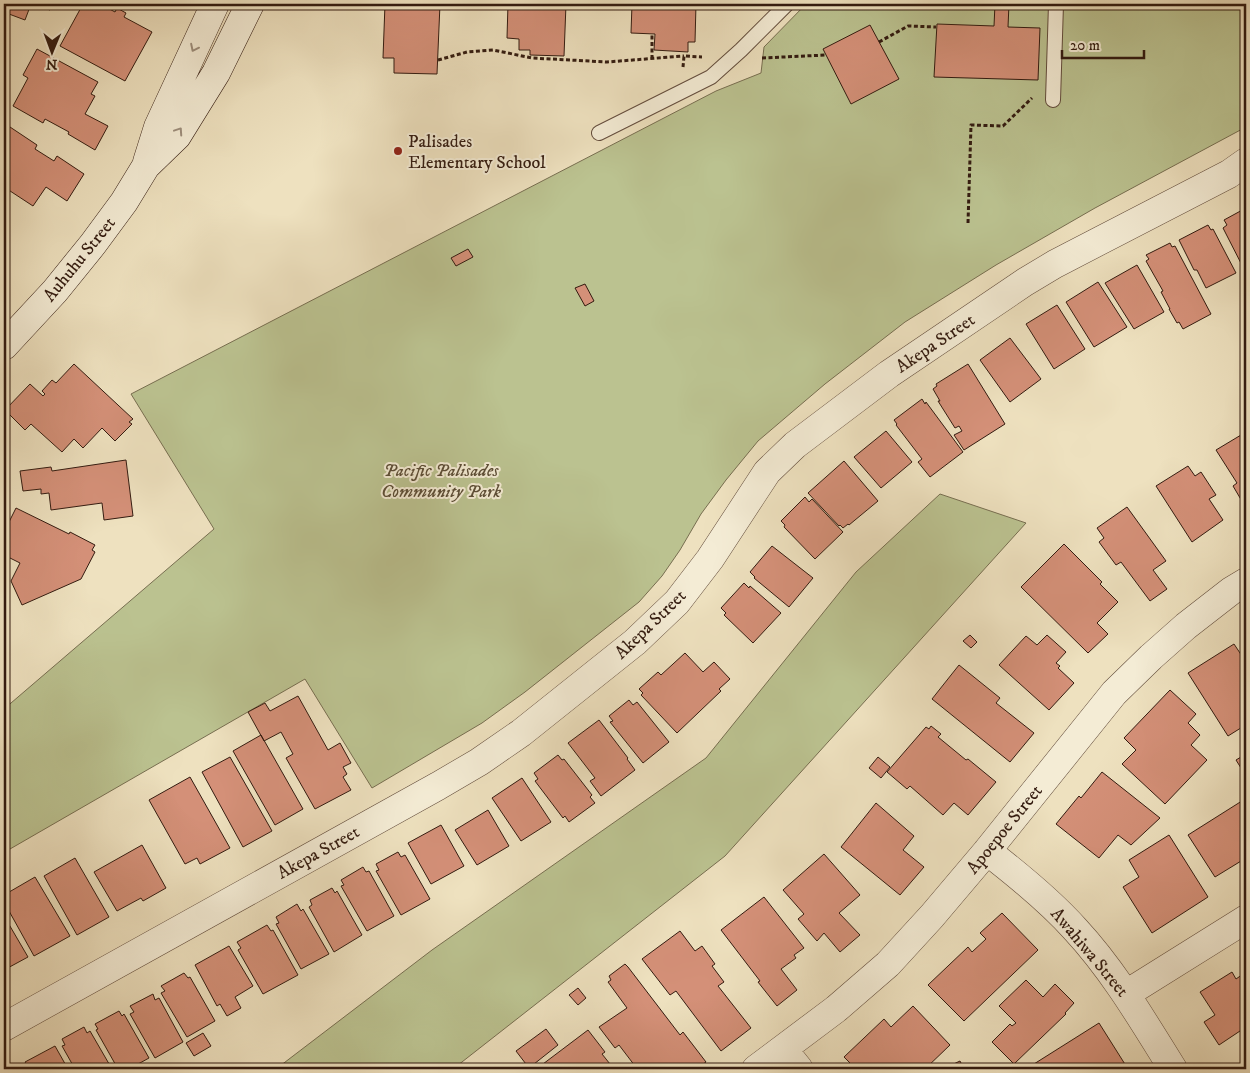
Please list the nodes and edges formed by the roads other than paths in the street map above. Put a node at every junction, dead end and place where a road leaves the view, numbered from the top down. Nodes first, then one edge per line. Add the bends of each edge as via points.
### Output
1 (214, 4) edge
2 (787, 4) edge
3 (1056, 4) edge
4 (247, 12) edge
5 (1053, 100) dead end
6 (599, 133) dead end
7 (1246, 162) edge
8 (146, 166) junction
9 (4, 346) edge
10 (1246, 582) edge
11 (987, 851) junction
12 (1246, 919) edge
13 (1126, 994) junction
14 (4, 1027) edge
15 (791, 1059) edge
16 (756, 1069) edge
17 (1173, 1069) edge

1 - 4 street
1 -> 8 street, Auhuhu Street via 158,127
2 - 6 lane via 711,77
3 - 5 lane
8 -> 4 street, Auhuhu Street via 177,136 216,73
7 - 14 street, Akepa Street via 1025,282 889,374 795,445 767,472 710,559 677,602 635,642 521,733 438,786
8 - 9 street, Auhuhu Street via 93,244
10 - 11 street, Apoepoe Street via 1186,626 1114,693
11 - 13 street, Awahiwa Street via 1046,900 1076,930
11 - 15 street, Apoepoe Street via 888,964 836,1009
12 - 13 street
13 - 17 street, Awahiwa Street
15 - 16 street, Apoepoe Street

